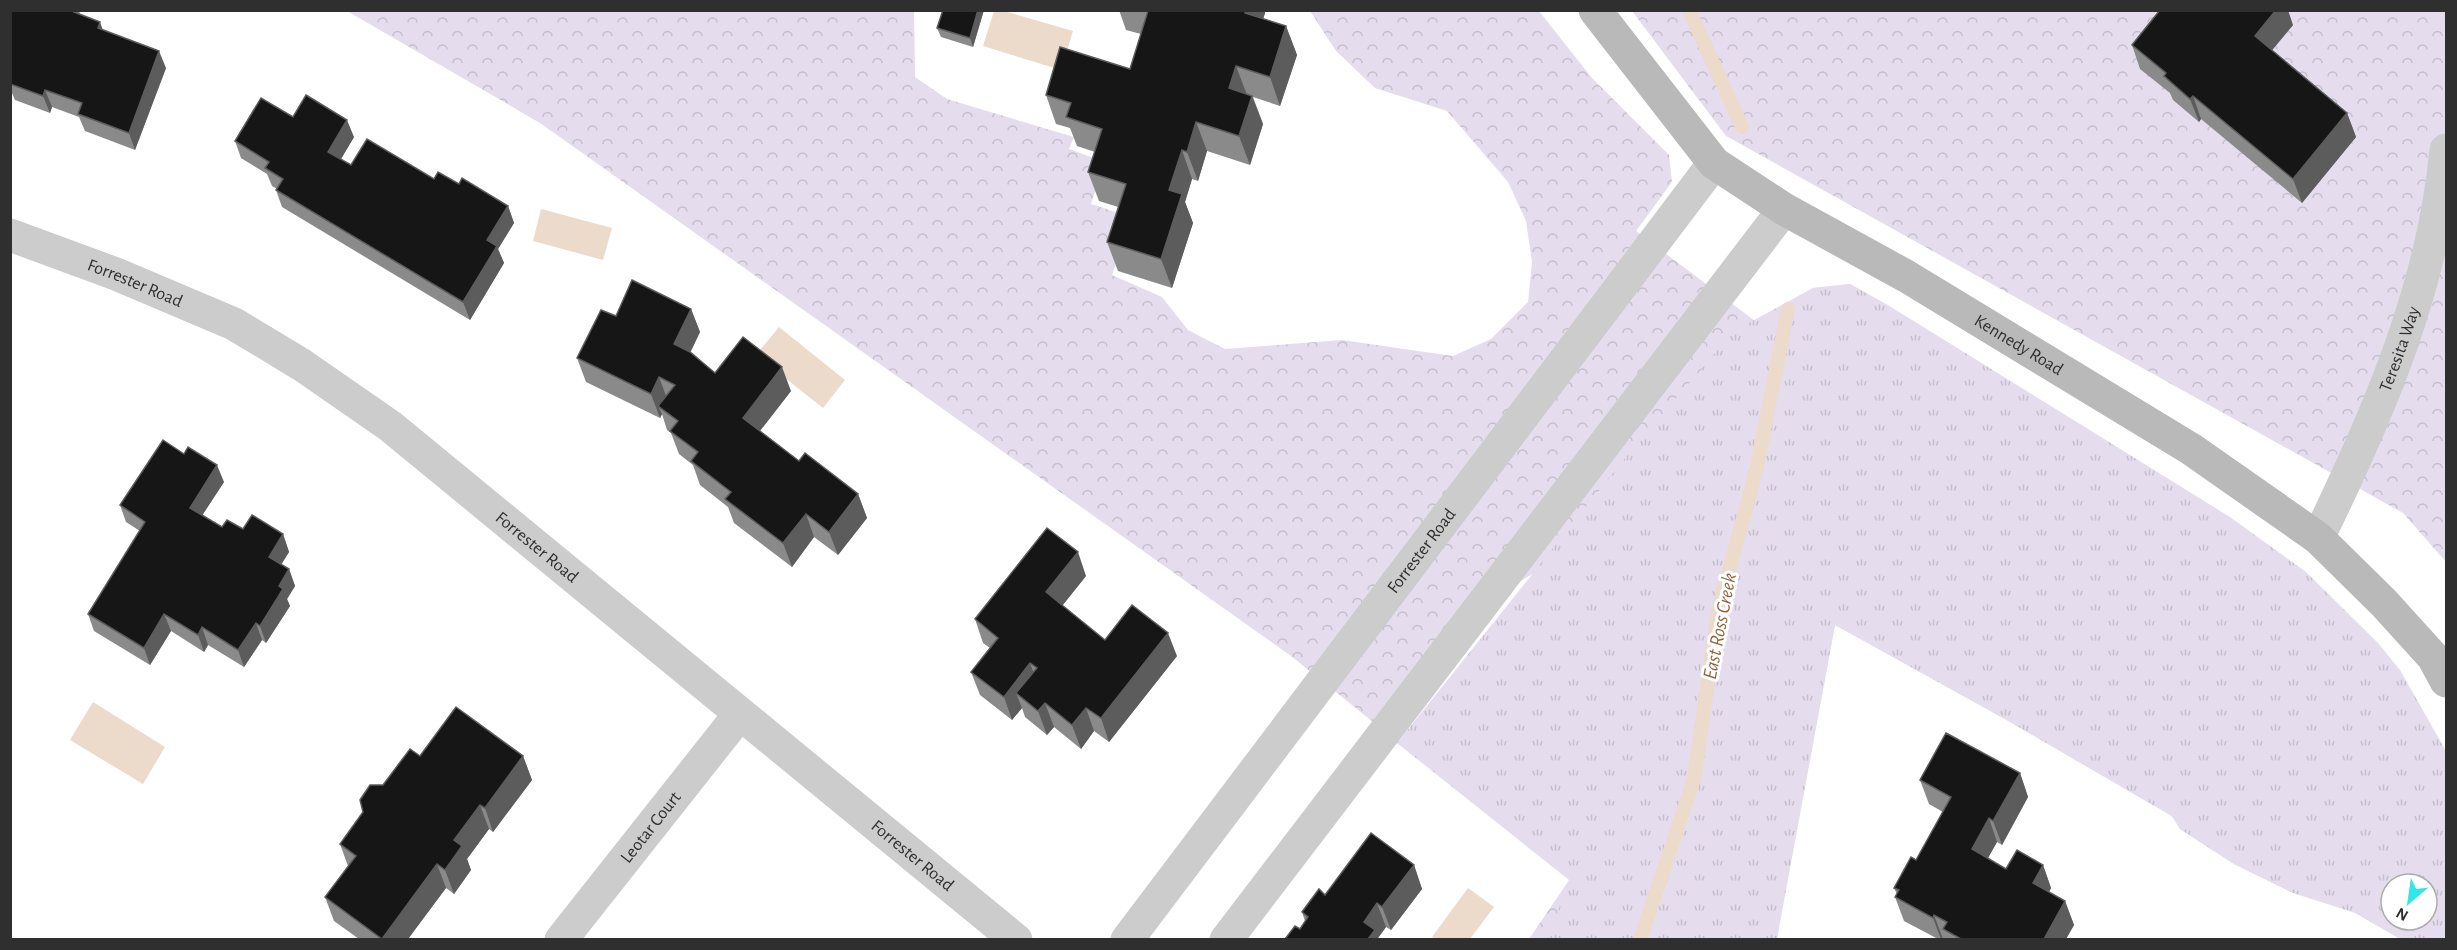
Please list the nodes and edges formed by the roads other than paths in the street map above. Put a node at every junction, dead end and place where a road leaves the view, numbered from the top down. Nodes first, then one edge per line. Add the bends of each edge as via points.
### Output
1 (1595, 10) edge
2 (2446, 150) edge
3 (1714, 163) junction
4 (1785, 209) junction
5 (10, 235) edge
6 (2318, 538) junction
7 (2446, 681) edge
8 (739, 715) junction
9 (561, 939) edge
10 (1016, 939) edge
11 (1127, 939) edge
12 (1226, 939) edge

1 - 3 street, Kennedy Road
2 - 6 street, Teresita Way via 2444,178 2420,288 2391,378
3 - 4 street, Kennedy Road
3 - 11 street, Forrester Road
4 - 6 street, Kennedy Road via 1906,276 2191,449
4 - 12 street
5 - 8 street, Forrester Road via 199,307 302,364 390,426
6 - 7 street, Kennedy Road via 2433,657
8 - 9 street, Leotar Court
8 - 10 street, Forrester Road

